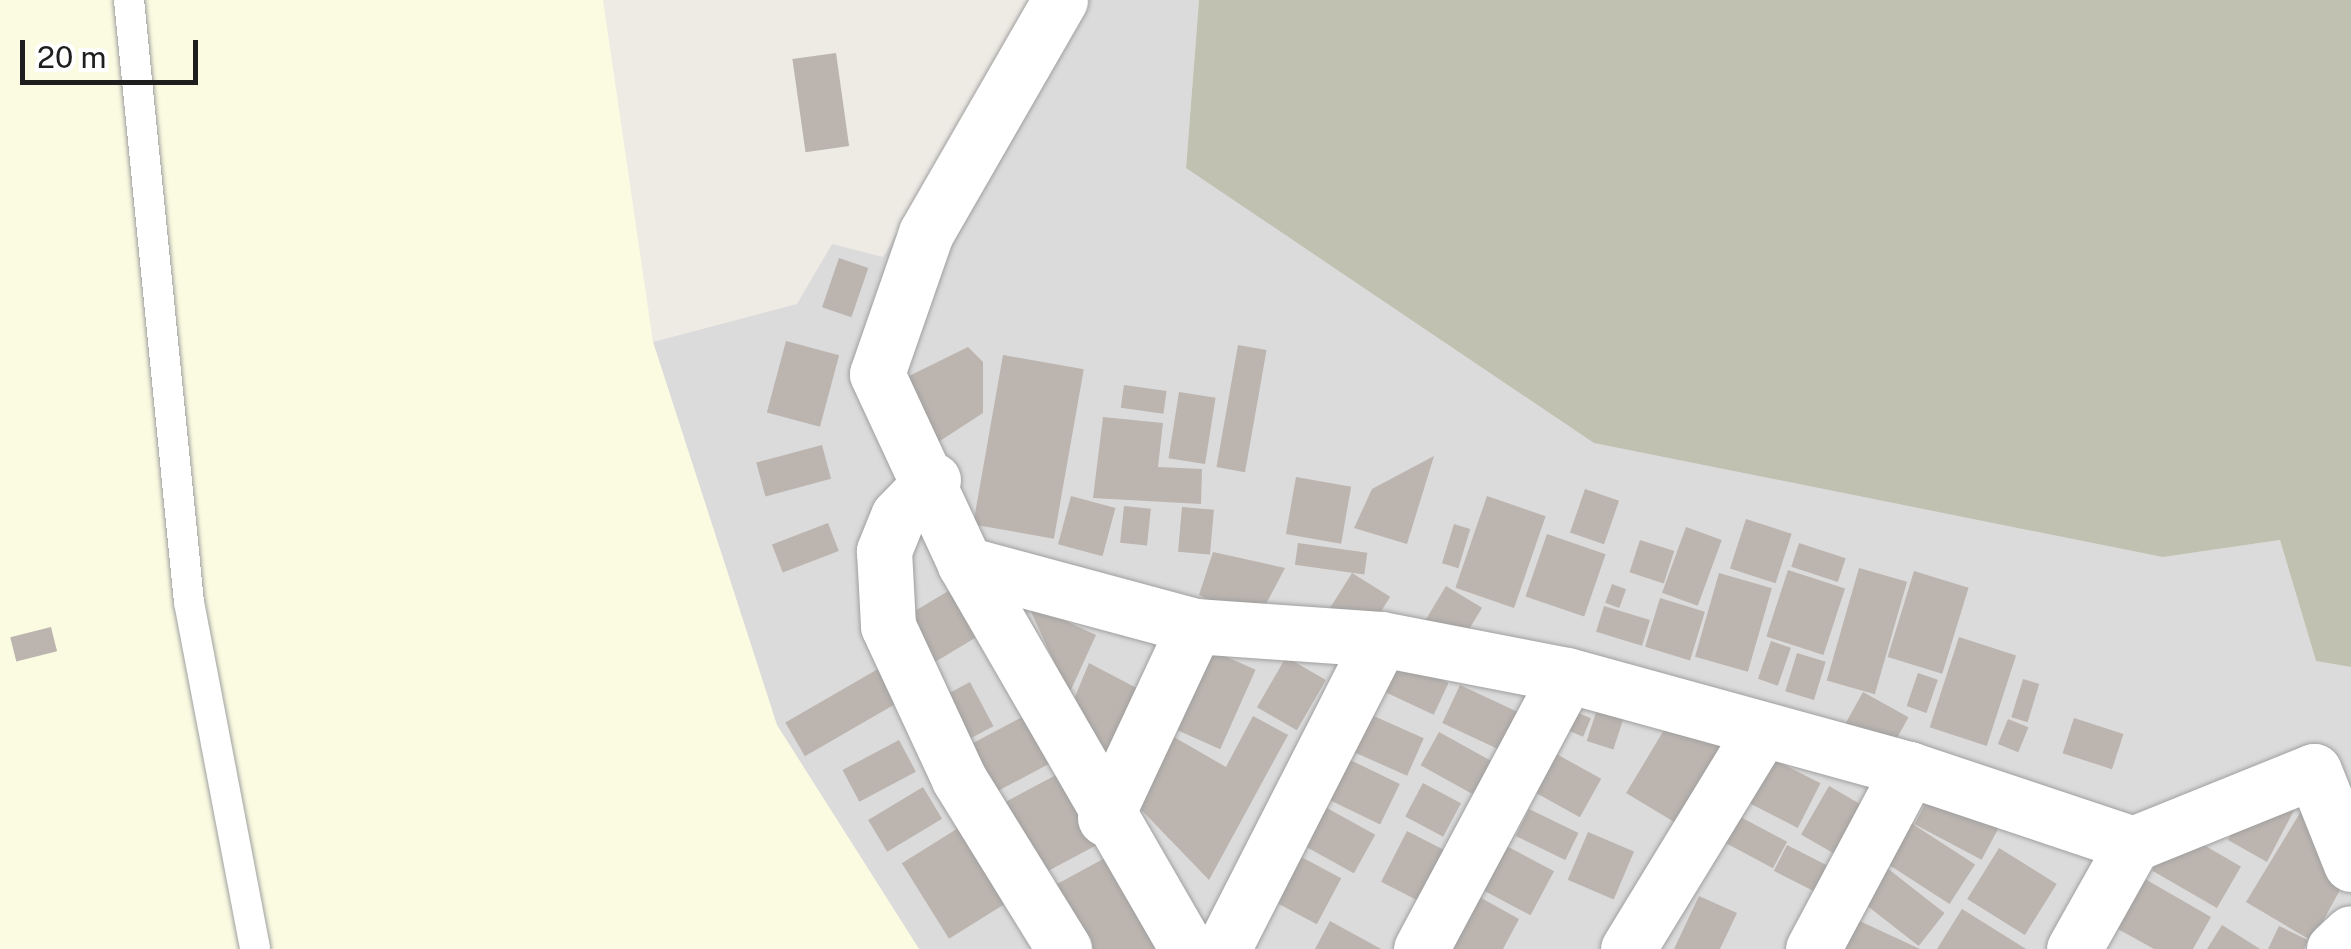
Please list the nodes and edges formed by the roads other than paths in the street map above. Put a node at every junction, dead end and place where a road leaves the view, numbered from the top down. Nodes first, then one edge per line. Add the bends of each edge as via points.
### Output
1 (129, 0) edge
2 (1060, 0) edge
3 (933, 480) junction
4 (965, 564) junction
5 (1195, 626) junction
6 (1380, 639) junction
7 (1567, 675) junction
8 (1760, 733) junction
9 (1909, 770) junction
10 (1105, 818) junction
11 (2133, 844) junction
12 (2351, 864) edge
13 (2351, 933) edge
14 (255, 949) edge
15 (1064, 949) edge
16 (1186, 949) edge
17 (1223, 949) edge
18 (1420, 949) edge
19 (1628, 949) edge
20 (1813, 949) edge
21 (2074, 949) edge
22 (2334, 949) edge

1 - 14 lane via 189,602
2 - 3 street via 894,303 877,374
3 - 4 street
3 - 15 street via 898,516 884,551 888,626 958,779
4 - 5 street
4 - 10 street
5 - 6 street
5 - 10 street
6 - 7 street
6 - 17 street
7 - 8 street
7 - 18 street
8 - 9 street
8 - 19 street
9 - 11 street
9 - 20 street
10 - 16 street
11 - 12 street via 2314,771
11 - 21 street
13 - 22 street

